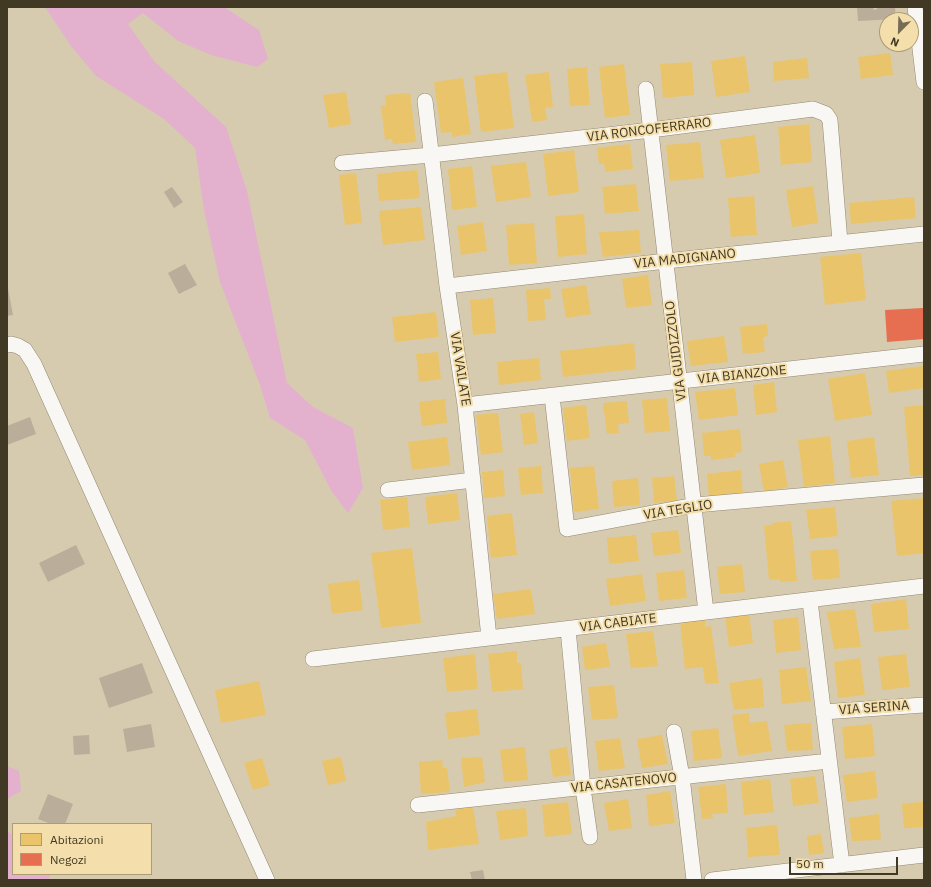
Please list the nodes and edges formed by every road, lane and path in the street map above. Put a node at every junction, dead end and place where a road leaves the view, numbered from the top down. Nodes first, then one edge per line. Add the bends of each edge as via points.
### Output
1 (915, 7) edge
2 (924, 82) edge
3 (646, 89) dead end
4 (425, 100) dead end
5 (651, 130) junction
6 (431, 155) junction
7 (342, 163) dead end
8 (924, 234) edge
9 (840, 242) junction
10 (666, 261) junction
11 (447, 286) junction
12 (7, 345) edge
13 (924, 354) edge
14 (680, 382) junction
15 (552, 396) junction
16 (466, 405) junction
17 (473, 480) junction
18 (924, 485) edge
19 (388, 490) dead end
20 (695, 505) junction
21 (924, 586) edge
22 (810, 601) junction
23 (706, 612) junction
24 (568, 629) junction
25 (489, 638) junction
26 (313, 659) dead end
27 (924, 705) edge
28 (823, 712) junction
29 (674, 732) dead end
30 (829, 761) junction
31 (682, 777) junction
32 (583, 788) junction
33 (418, 805) dead end
34 (590, 838) dead end
35 (924, 855) edge
36 (842, 865) junction
37 (267, 880) edge
38 (694, 880) edge
39 (712, 880) edge

1 - 2 street
3 - 5 street, VIA GUIDIZZOLO
4 - 6 street, VIA VAILATE
5 - 6 street, VIA RONCOFERRARO
5 - 9 street, VIA RONCOFERRARO via 813,109 822,112 830,120
5 - 10 street, VIA GUIDIZZOLO
6 - 7 street, VIA RONCOFERRARO
6 - 11 street, VIA VAILATE
8 - 9 street, VIA MADIGNANO
9 - 10 street, VIA MADIGNANO
10 - 11 street, VIA MADIGNANO
10 - 14 street, VIA GUIDIZZOLO
11 - 16 street, VIA VAILATE
12 - 37 street via 11,344 25,350 34,364
13 - 14 street, VIA BIANZONE
14 - 15 street, VIA BIANZONE
14 - 20 street, VIA GUIDIZZOLO
15 - 16 street, VIA BIANZONE
15 - 20 street, VIA TEGLIO via 566,529
16 - 17 street, VIA VAILATE
17 - 19 street
17 - 25 street, VIA VAILATE
18 - 20 street, VIA TEGLIO
20 - 23 street, VIA GUIDIZZOLO
21 - 22 street, VIA CABIATE
22 - 23 street, VIA CABIATE
22 - 28 street
23 - 24 street, VIA CABIATE
24 - 25 street, VIA CABIATE
24 - 32 street
25 - 26 street, VIA CABIATE
27 - 28 street, VIA SERINA
28 - 30 street
29 - 31 street
30 - 31 street, VIA CASATENOVO
30 - 36 street
31 - 32 street, VIA CASATENOVO
31 - 38 street
32 - 33 street, VIA CASATENOVO
32 - 34 street
35 - 36 street
36 - 39 street

